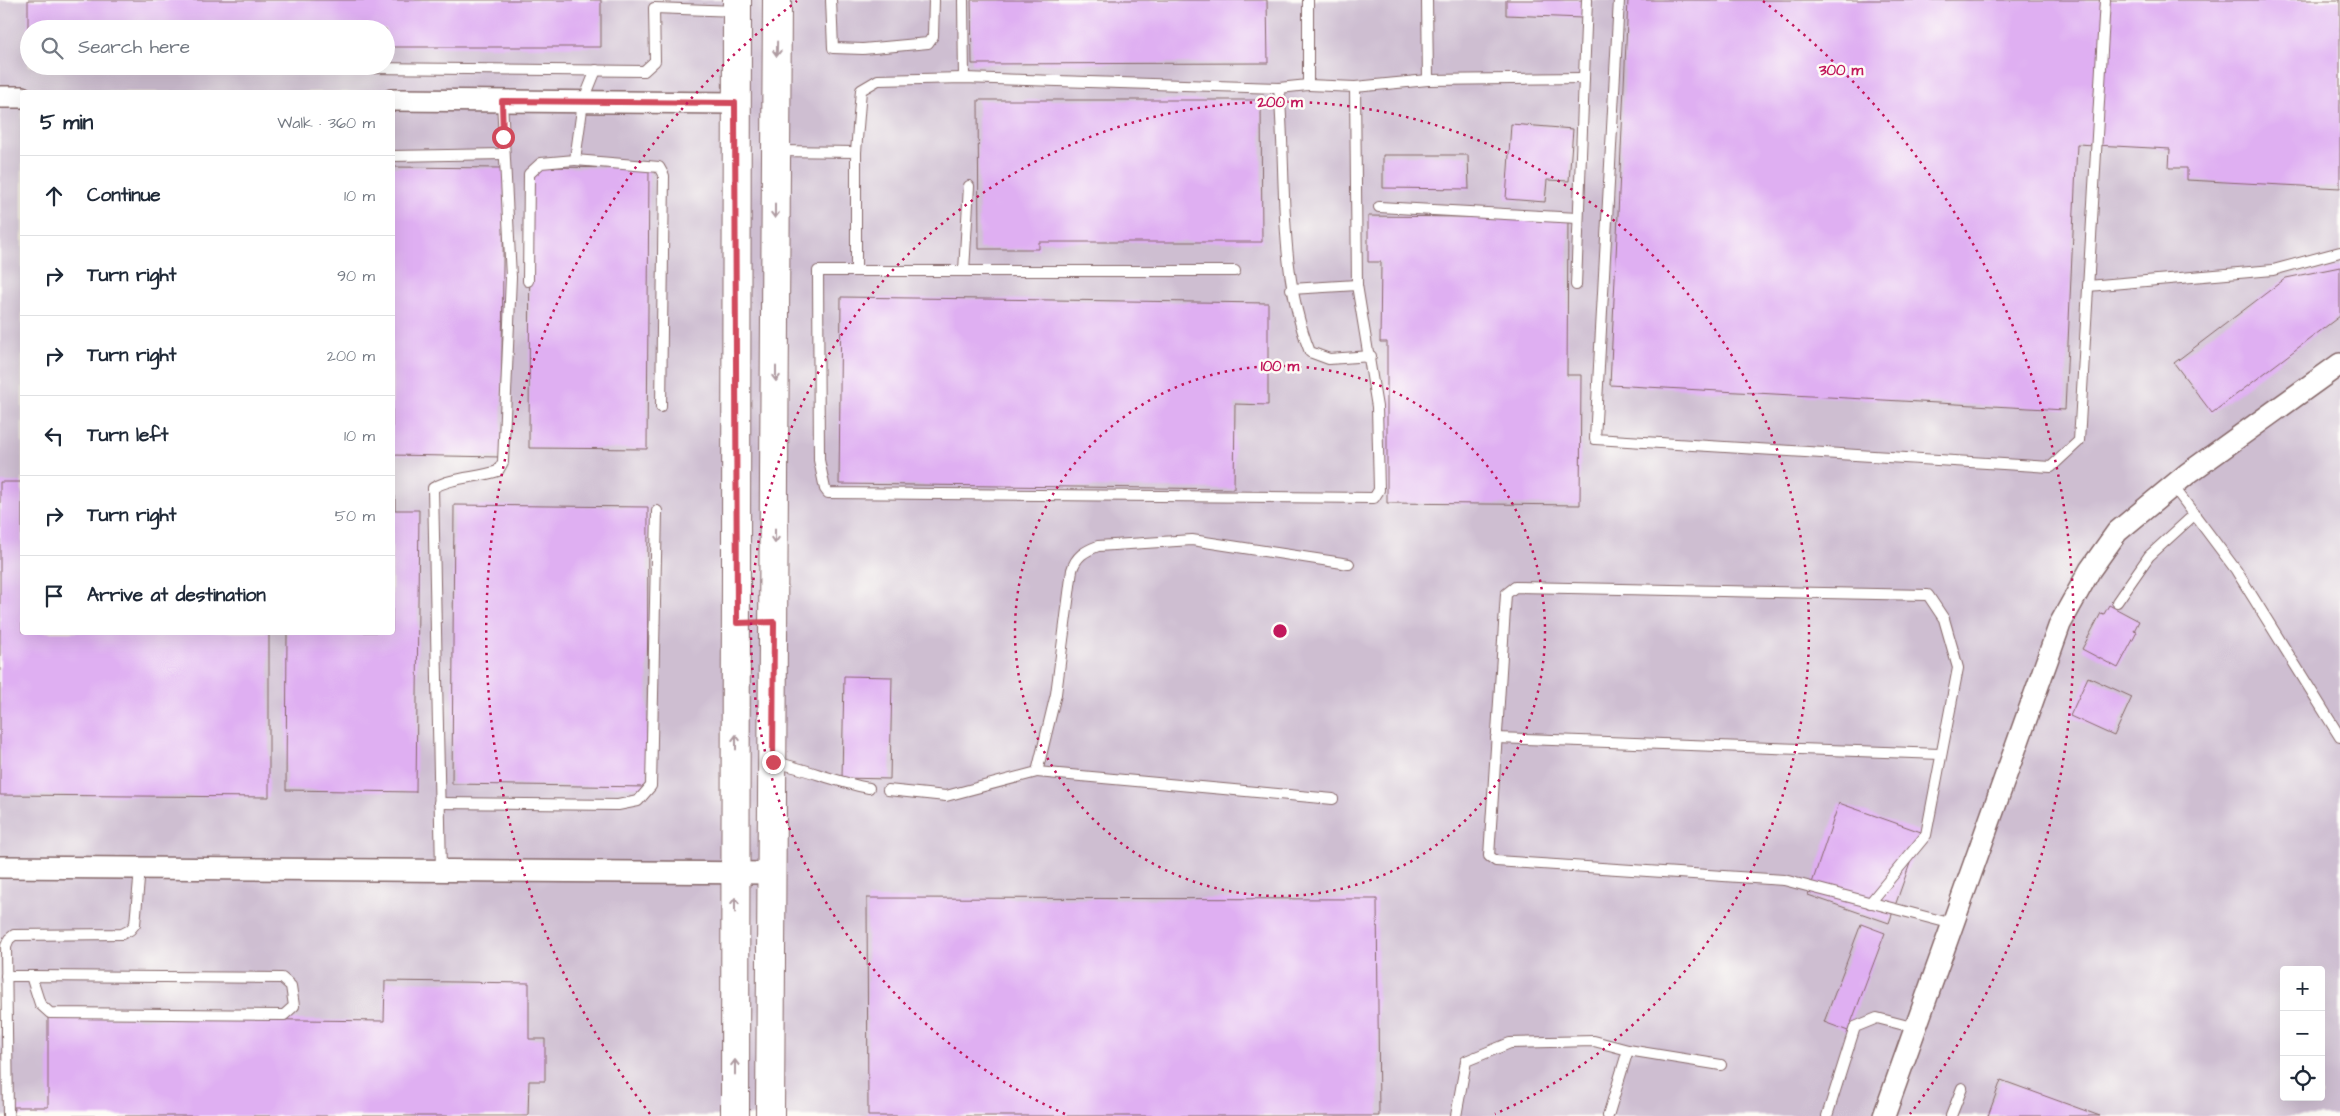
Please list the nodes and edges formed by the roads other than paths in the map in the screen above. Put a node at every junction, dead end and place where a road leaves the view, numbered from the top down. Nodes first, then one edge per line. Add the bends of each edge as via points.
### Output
1 (777, 0) edge
2 (831, 0) edge
3 (934, 0) edge
4 (963, 0) edge
5 (1308, 0) edge
6 (1427, 0) edge
7 (1587, 0) edge
8 (1618, 0) edge
9 (2105, 0) edge
10 (654, 4) edge
11 (737, 5) edge
12 (395, 68) edge
13 (596, 70) junction
14 (964, 78) junction
15 (1584, 78) junction
16 (1428, 80) junction
17 (1308, 85) junction
18 (1355, 87) junction
19 (1279, 88) junction
20 (0, 97) edge
21 (20, 97) edge
22 (395, 100) edge
23 (502, 101) junction
24 (583, 102) junction
25 (735, 103) junction
26 (775, 151) junction
27 (856, 152) junction
28 (504, 154) junction
29 (395, 156) edge
30 (575, 160) junction
31 (969, 186) dead end
32 (1379, 207) dead end
33 (1578, 218) junction
34 (2340, 252) edge
35 (856, 271) junction
36 (964, 271) junction
37 (1235, 271) dead end
38 (528, 281) dead end
39 (1358, 285) junction
40 (1576, 286) dead end
41 (2088, 286) junction
42 (1291, 289) junction
43 (1370, 356) junction
44 (2340, 364) edge
45 (661, 406) dead end
46 (2173, 486) junction
47 (657, 511) dead end
48 (2195, 514) junction
49 (1349, 564) dead end
50 (2117, 602) dead end
51 (774, 622) junction
52 (737, 623) junction
53 (2340, 737) edge
54 (1496, 738) junction
55 (1941, 754) junction
56 (773, 762) junction
57 (1036, 772) junction
58 (869, 788) dead end
59 (888, 790) dead end
60 (1333, 799) dead end
61 (440, 802) junction
62 (0, 867) edge
63 (140, 869) junction
64 (441, 870) junction
65 (735, 872) junction
66 (772, 873) junction
67 (1870, 903) junction
68 (1953, 924) junction
69 (6, 976) junction
70 (31, 976) junction
71 (1916, 1028) junction
72 (1628, 1050) junction
73 (1721, 1065) dead end
74 (1962, 1088) dead end
75 (8, 1116) edge
76 (735, 1116) edge
77 (770, 1116) edge
78 (1456, 1116) edge
79 (1608, 1116) edge
80 (1827, 1116) edge
81 (1884, 1116) edge
82 (1951, 1116) edge

1 -> 26 street
2 - 3 lane via 833,48 863,49 928,43 934,36
4 - 14 lane
5 - 17 lane
6 - 16 lane
7 - 15 lane
8 - 41 lane via 1595,439 2051,467 2079,441
9 - 41 lane
10 - 11 lane
10 - 13 lane via 656,61 644,71
11 - 25 street
12 - 13 lane
13 - 24 lane
14 - 19 lane
14 - 27 lane via 878,80 861,90
15 - 16 lane
15 - 33 lane
16 - 18 lane
17 - 18 lane
17 - 19 lane
18 - 39 lane
19 - 42 lane
20 - 21 street
22 - 23 street
23 - 24 street
23 - 28 lane
24 - 25 street
24 - 30 lane
25 - 52 street
26 - 27 lane
26 -> 51 street
27 - 35 lane
28 - 29 lane
28 - 61 lane via 511,277 503,462 498,471 443,482 433,488
30 - 38 lane via 541,164 528,174
30 - 45 lane via 659,167 664,176
31 - 36 lane
32 - 33 lane
33 - 40 lane
34 - 41 lane via 2273,270
35 - 36 lane
35 - 43 lane via 818,271 819,460 828,493 1374,498 1380,490 1378,416
36 - 37 lane
39 - 42 lane
39 - 43 lane
42 - 43 lane via 1310,352 1329,359
44 - 46 street
46 - 48 lane
46 - 68 street via 2117,532 2090,570 2060,624
47 - 61 lane via 651,786 638,800 618,805
48 - 50 lane via 2149,556
48 - 53 lane via 2236,570
49 - 57 lane via 1192,540 1098,546 1086,551 1072,570 1056,694
51 - 52 street
51 - 56 street
65 -> 52 street
54 - 55 lane
54 - 55 lane via 1506,594 1515,587 1928,595 1944,620 1958,668
54 - 67 lane via 1489,856 1496,861 1784,880
55 - 67 lane via 1926,835
56 - 58 lane
56 - 66 street
57 - 59 lane via 946,796
57 - 60 lane
61 - 64 lane
62 - 63 street
63 - 64 street
63 - 69 lane via 135,924 130,930 122,934 14,935 6,946
64 - 65 street
65 - 66 street
76 -> 65 street
66 - 77 street
67 - 68 lane
68 - 71 street
69 - 70 lane
69 - 75 lane
70 - 70 lane via 282,978 291,986 294,1006 284,1015 50,1013 40,1004
71 - 80 lane via 1877,1018 1855,1027
71 - 81 street
72 - 73 lane
72 - 78 lane via 1594,1041 1510,1044 1466,1061
72 - 79 lane
74 - 82 lane

